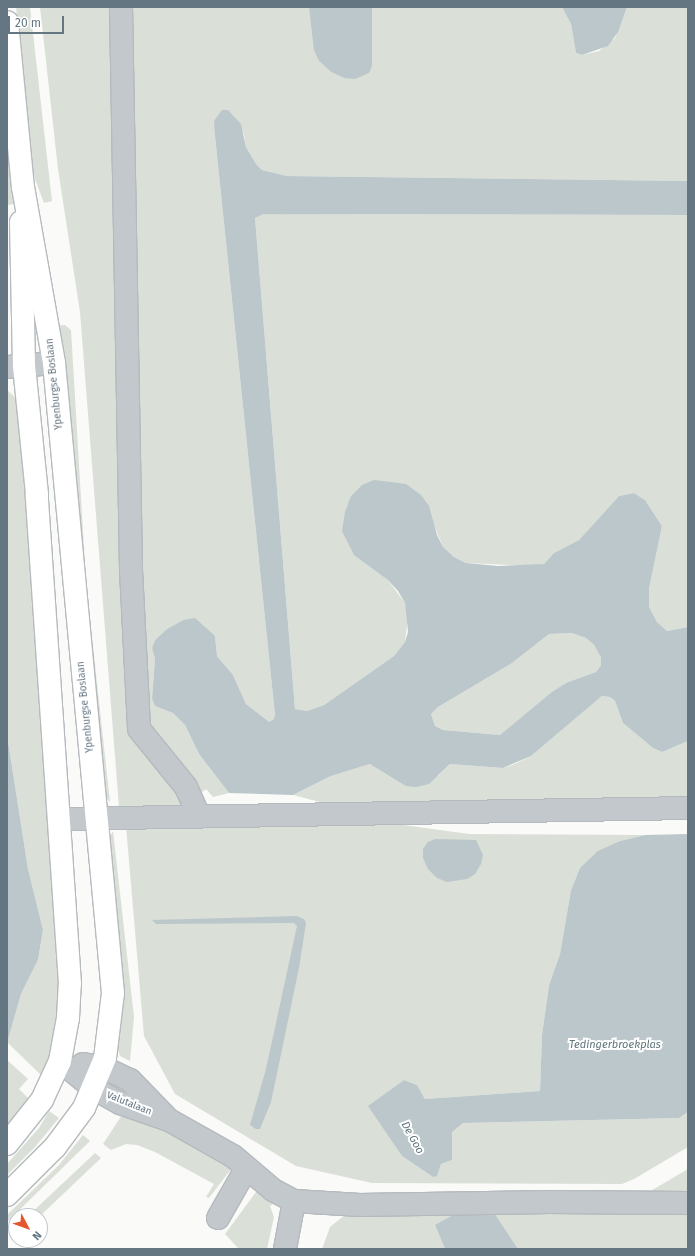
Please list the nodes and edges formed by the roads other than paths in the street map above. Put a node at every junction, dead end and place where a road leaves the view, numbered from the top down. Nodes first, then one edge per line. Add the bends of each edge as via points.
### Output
1 (121, 7) edge
2 (7, 22) edge
3 (23, 187) junction
4 (54, 363) junction
5 (16, 367) edge
6 (688, 808) edge
7 (199, 816) junction
8 (98, 818) junction
9 (59, 819) junction
10 (60, 1061) junction
11 (102, 1067) junction
12 (93, 1088) junction
13 (169, 1120) junction
14 (7, 1144) edge
15 (246, 1169) junction
16 (7, 1195) edge
17 (294, 1201) junction
18 (688, 1203) edge
19 (218, 1218) dead end
20 (285, 1249) edge

1 - 7 street via 131,562 139,729 186,787
2 - 3 main road, Ypenburgse Boslaan
3 - 4 main road, Ypenburgse Boslaan
3 - 5 main road, Ypenburgse Boslaan
4 - 5 street
4 - 8 main road, Ypenburgse Boslaan
5 - 9 main road, Ypenburgse Boslaan via 38,494
6 - 7 street
7 - 8 street
8 - 9 street
8 - 11 main road, Ypenburgse Boslaan via 113,993
9 - 10 main road, Ypenburgse Boslaan via 70,984 68,1018
10 - 11 street, Valutalaan
10 - 12 street, Valutalaan
10 - 14 main road, Ypenburgse Boslaan via 42,1100
11 - 12 main road, Ypenburgse Boslaan
11 - 13 street, Valutalaan via 130,1080
12 - 13 street, Valutalaan via 120,1102
12 - 16 main road, Ypenburgse Boslaan via 75,1123
13 - 15 street, Valutalaan via 233,1156
15 - 17 street, Valutalaan
15 - 19 street
17 - 18 street via 360,1205
17 - 20 street

